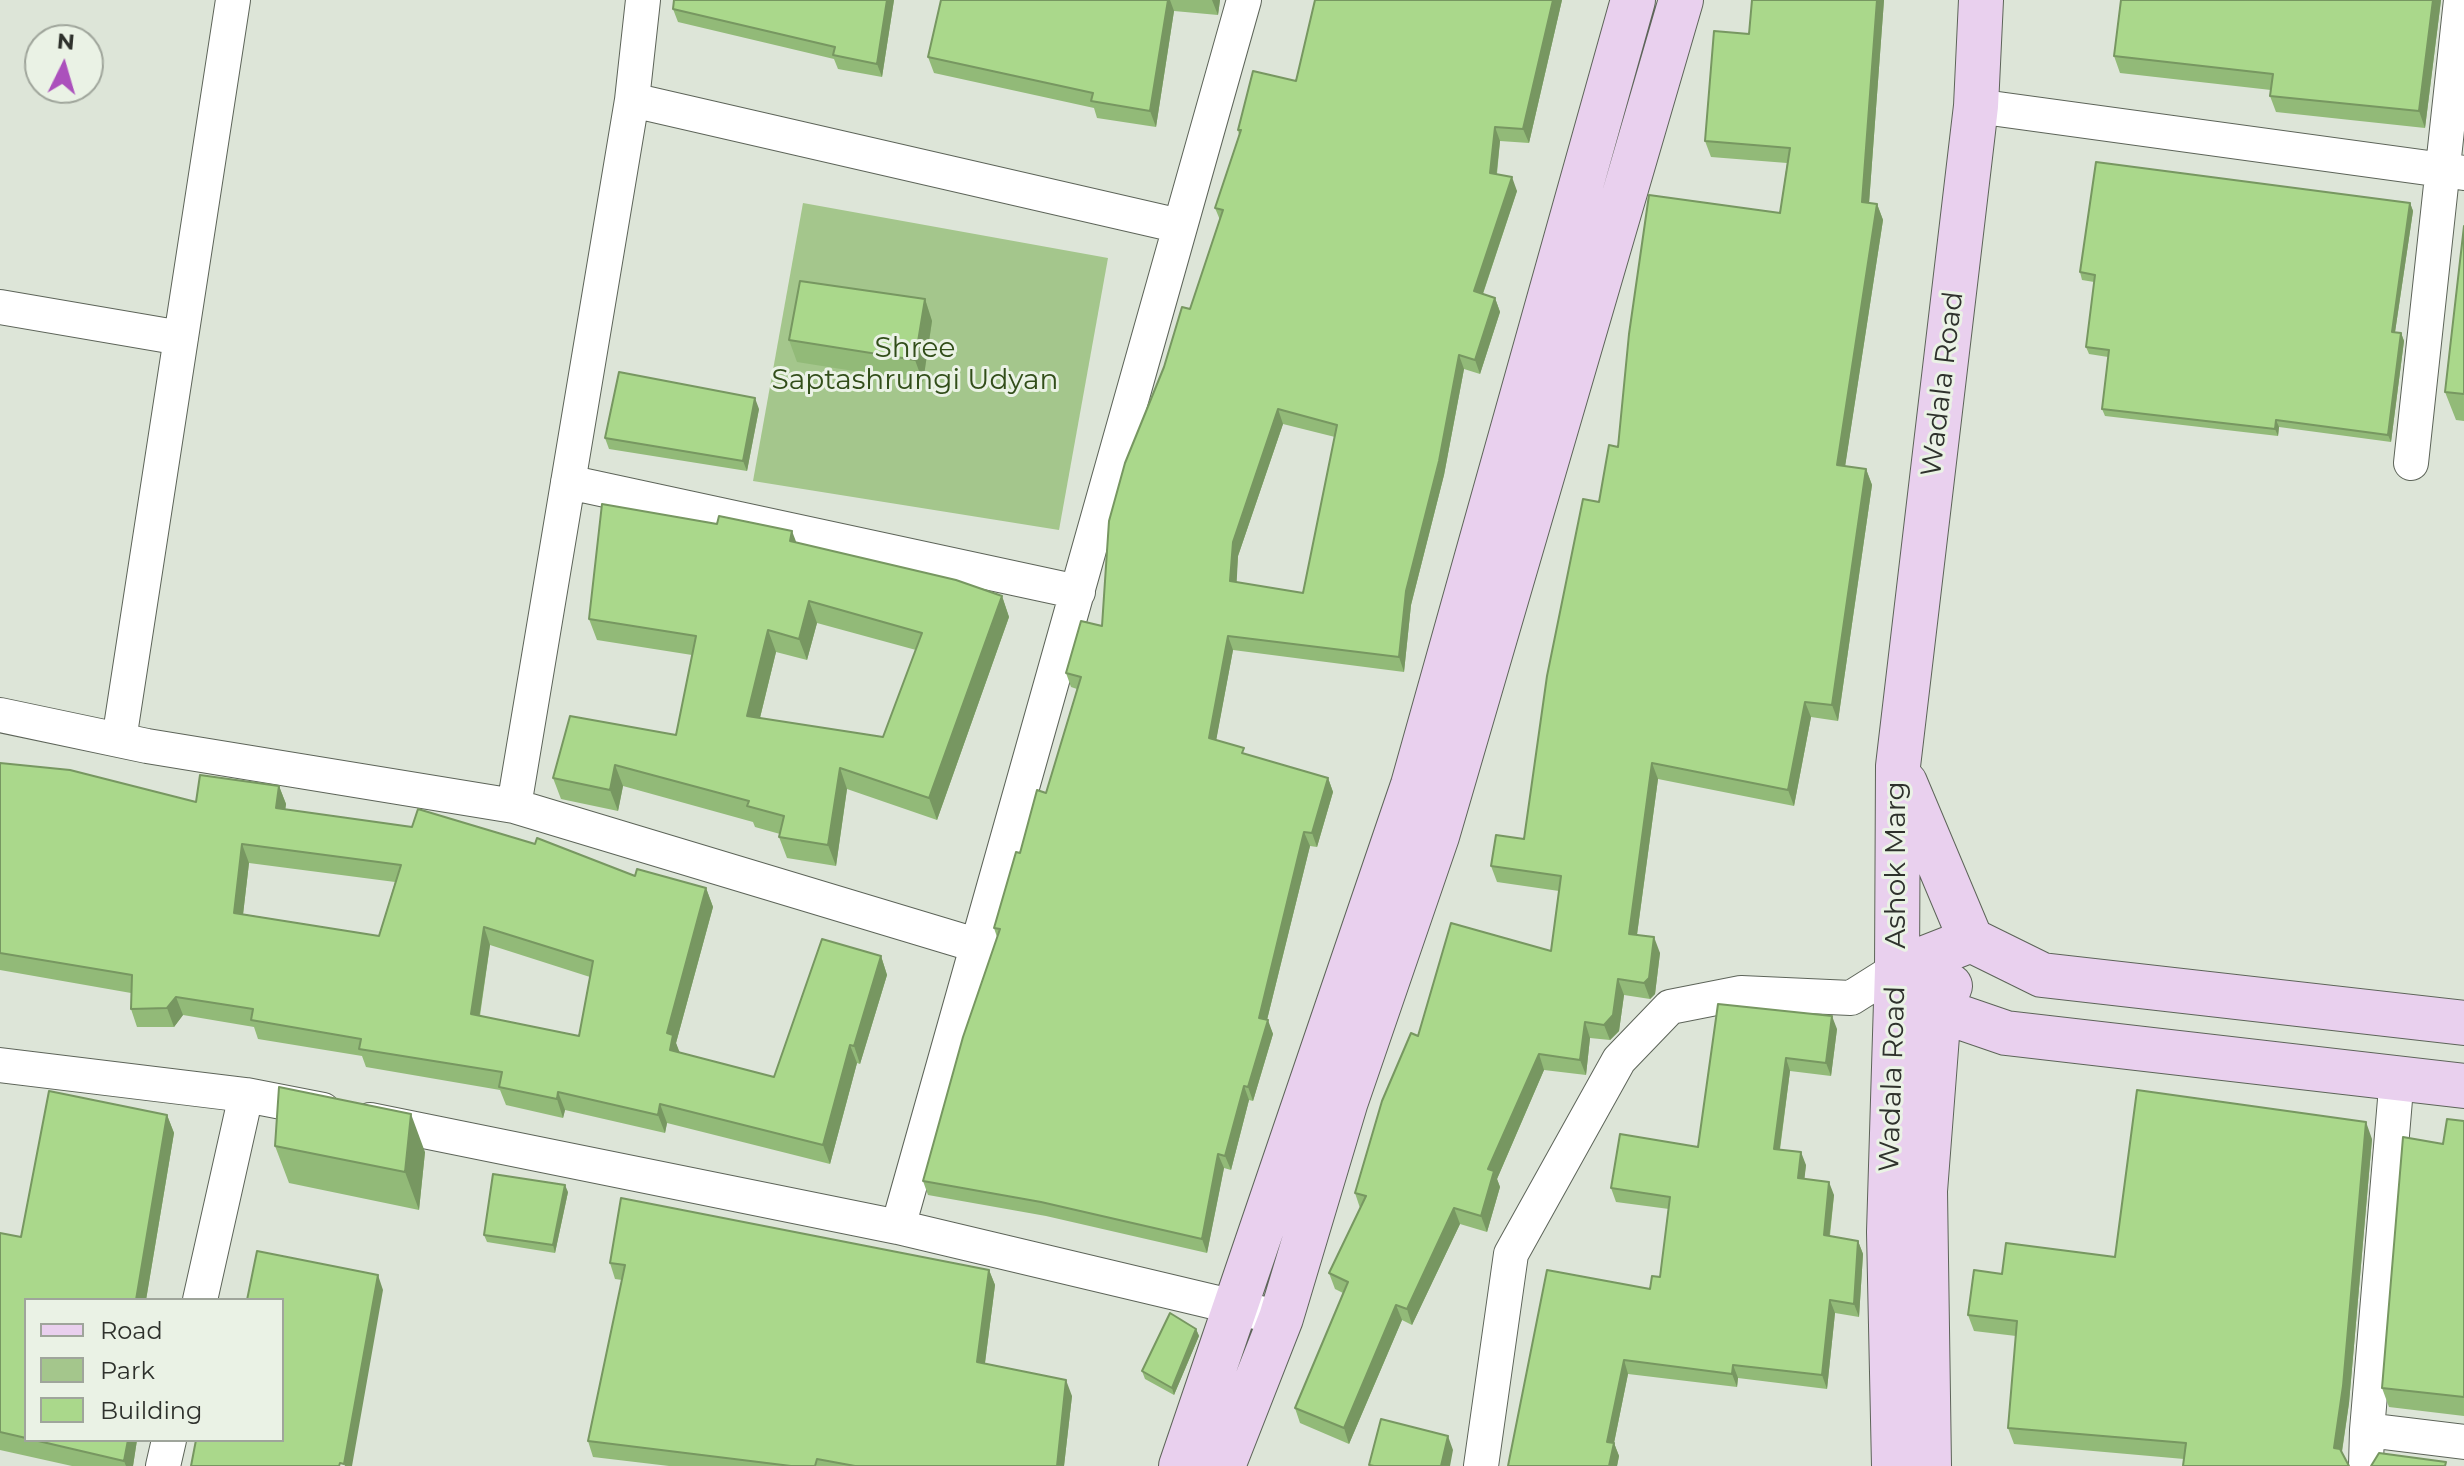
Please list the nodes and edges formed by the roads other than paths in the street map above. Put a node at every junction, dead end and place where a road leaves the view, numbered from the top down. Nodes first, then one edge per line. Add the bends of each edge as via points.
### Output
1 (233, 0) edge
2 (643, 0) edge
3 (1244, 0) edge
4 (1633, 0) edge
5 (1681, 0) edge
6 (1981, 0) edge
7 (2461, 0) edge
8 (632, 100) junction
9 (1976, 106) junction
10 (2453, 172) edge
11 (1180, 226) junction
12 (1569, 227) junction
13 (1612, 237) junction
14 (0, 307) edge
15 (181, 338) junction
16 (2411, 463) dead end
17 (568, 482) junction
18 (1078, 592) junction
19 (0, 715) edge
20 (119, 740) junction
21 (1898, 766) junction
22 (514, 806) junction
23 (1971, 940) junction
24 (979, 946) junction
25 (1897, 969) junction
26 (1939, 1010) junction
27 (2464, 1023) edge
28 (0, 1065) edge
29 (2397, 1076) junction
30 (2464, 1086) edge
31 (246, 1095) junction
32 (898, 1227) junction
33 (200, 1298) edge
34 (1234, 1304) junction
35 (1281, 1318) junction
36 (2367, 1430) junction
37 (169, 1442) edge
38 (2464, 1442) edge
39 (163, 1466) edge
40 (1181, 1466) edge
41 (1223, 1466) edge
42 (1481, 1466) edge
43 (1894, 1466) edge
44 (1929, 1466) edge
45 (2366, 1466) edge

1 - 15 street
2 - 8 street
3 - 11 street
4 - 12 street
5 - 13 street
6 - 9 street, Wadala Road
7 - 10 street
8 - 11 street
8 - 17 street
9 - 10 street
9 - 21 street, Wadala Road
10 - 16 street
11 - 18 street
12 - 13 street
12 - 34 street via 1413,785
13 - 35 street via 1437,836 1346,1101
14 - 15 street
15 - 20 street
17 - 18 street
17 - 22 street
18 - 24 street
19 - 20 street
20 - 22 street
21 - 23 street, Ashok Marg
21 - 25 street, Ashok Marg
22 - 24 street
23 - 25 street, Wadala Road
23 - 26 street, Wadala Road
23 - 27 street via 2042,975
24 - 32 street
25 - 26 street, Ashok Marg
25 - 42 street via 1851,998 1741,993 1670,1007 1619,1060 1511,1254
25 - 43 street, Wadala Road via 1889,1232
26 - 29 street, Ashok Marg via 2006,1033
26 - 44 street, Wadala Road via 1925,1191
28 - 31 street
29 - 30 street, Ashok Marg
29 - 36 street
31 - 32 street
31 - 33 street
32 - 34 street
34 - 35 street
34 - 40 street
35 - 41 street
36 - 38 street
36 - 45 street
37 - 39 street

